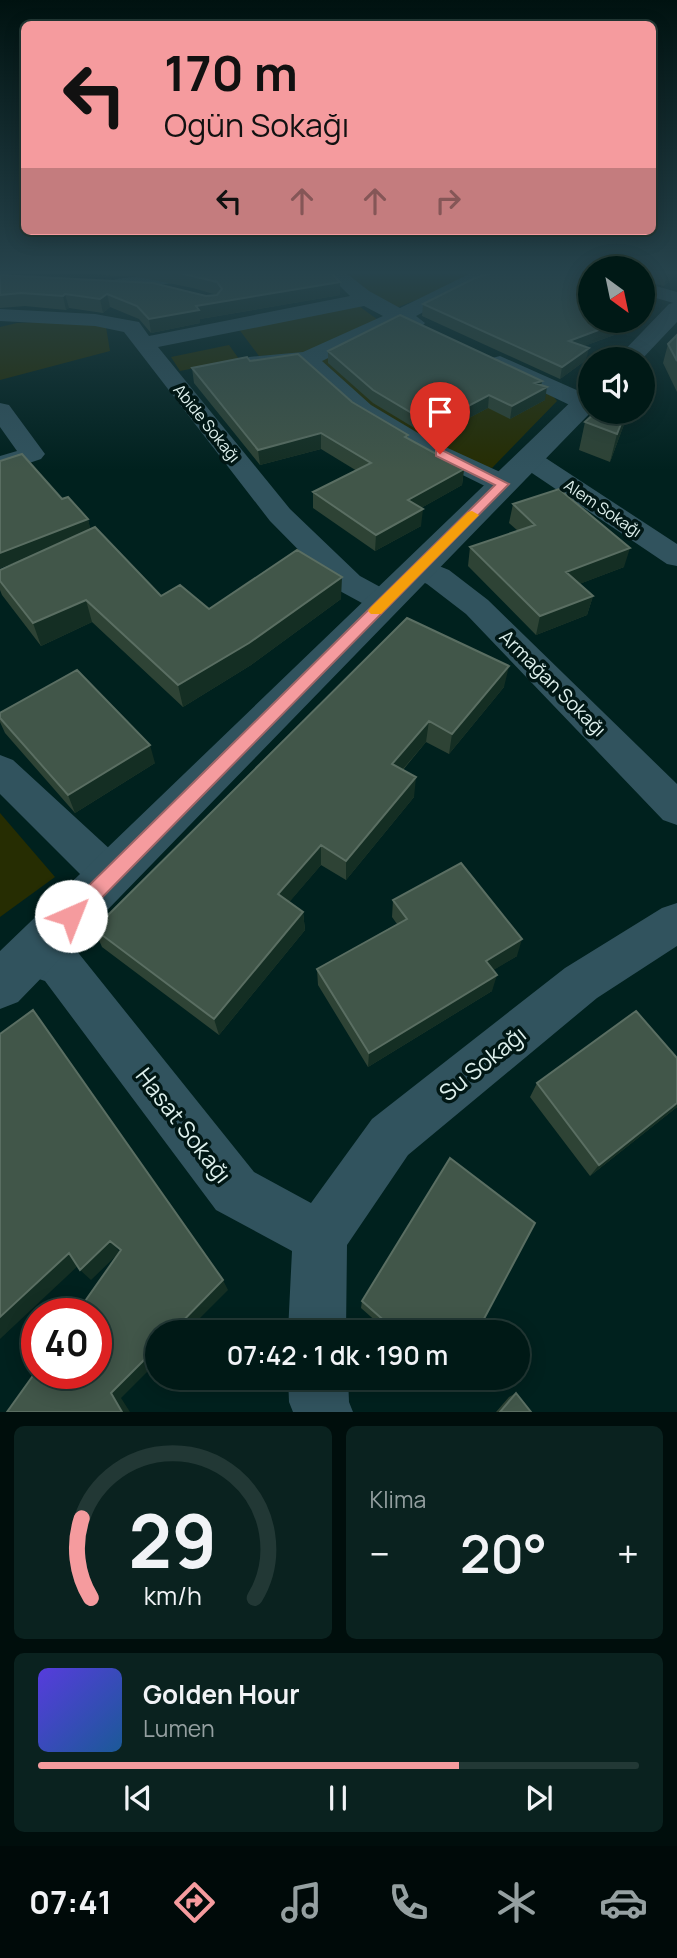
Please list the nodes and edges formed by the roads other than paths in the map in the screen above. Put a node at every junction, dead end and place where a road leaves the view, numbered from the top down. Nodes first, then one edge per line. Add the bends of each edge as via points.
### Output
1 (141, 339) edge
2 (150, 339) edge
3 (229, 339) edge
4 (350, 339) edge
5 (145, 343) junction
6 (486, 357) edge
7 (307, 359) junction
8 (198, 373) edge
9 (171, 378) junction
10 (578, 396) edge
11 (0, 410) edge
12 (578, 410) edge
13 (0, 465) edge
14 (516, 472) junction
15 (677, 557) edge
16 (419, 568) junction
17 (384, 602) junction
18 (0, 770) edge
19 (677, 809) edge
20 (110, 876) junction
21 (677, 922) edge
22 (16, 970) edge
23 (320, 1237) junction
24 (317, 1320) edge

1 - 5 street, Abide Sokağı
2 - 5 street
3 - 7 street via 244,364
4 - 7 street
5 - 9 street, Abide Sokağı
6 - 10 street
7 - 14 street, Alem Sokağı via 362,410 419,444
8 - 9 street
9 - 17 street, Abide Sokağı via 280,515 349,583
11 - 13 street via 32,454
12 - 14 street
14 - 15 street, Alem Sokağı
14 - 16 street
16 - 17 street
16 - 19 street, Armağan Sokağı via 477,607
17 - 20 street
18 - 20 street
20 - 22 street
21 - 23 street, Su Sokağı via 582,983 390,1137
22 - 23 street, Hasat Sokağı via 60,965 235,1191
23 - 24 street

